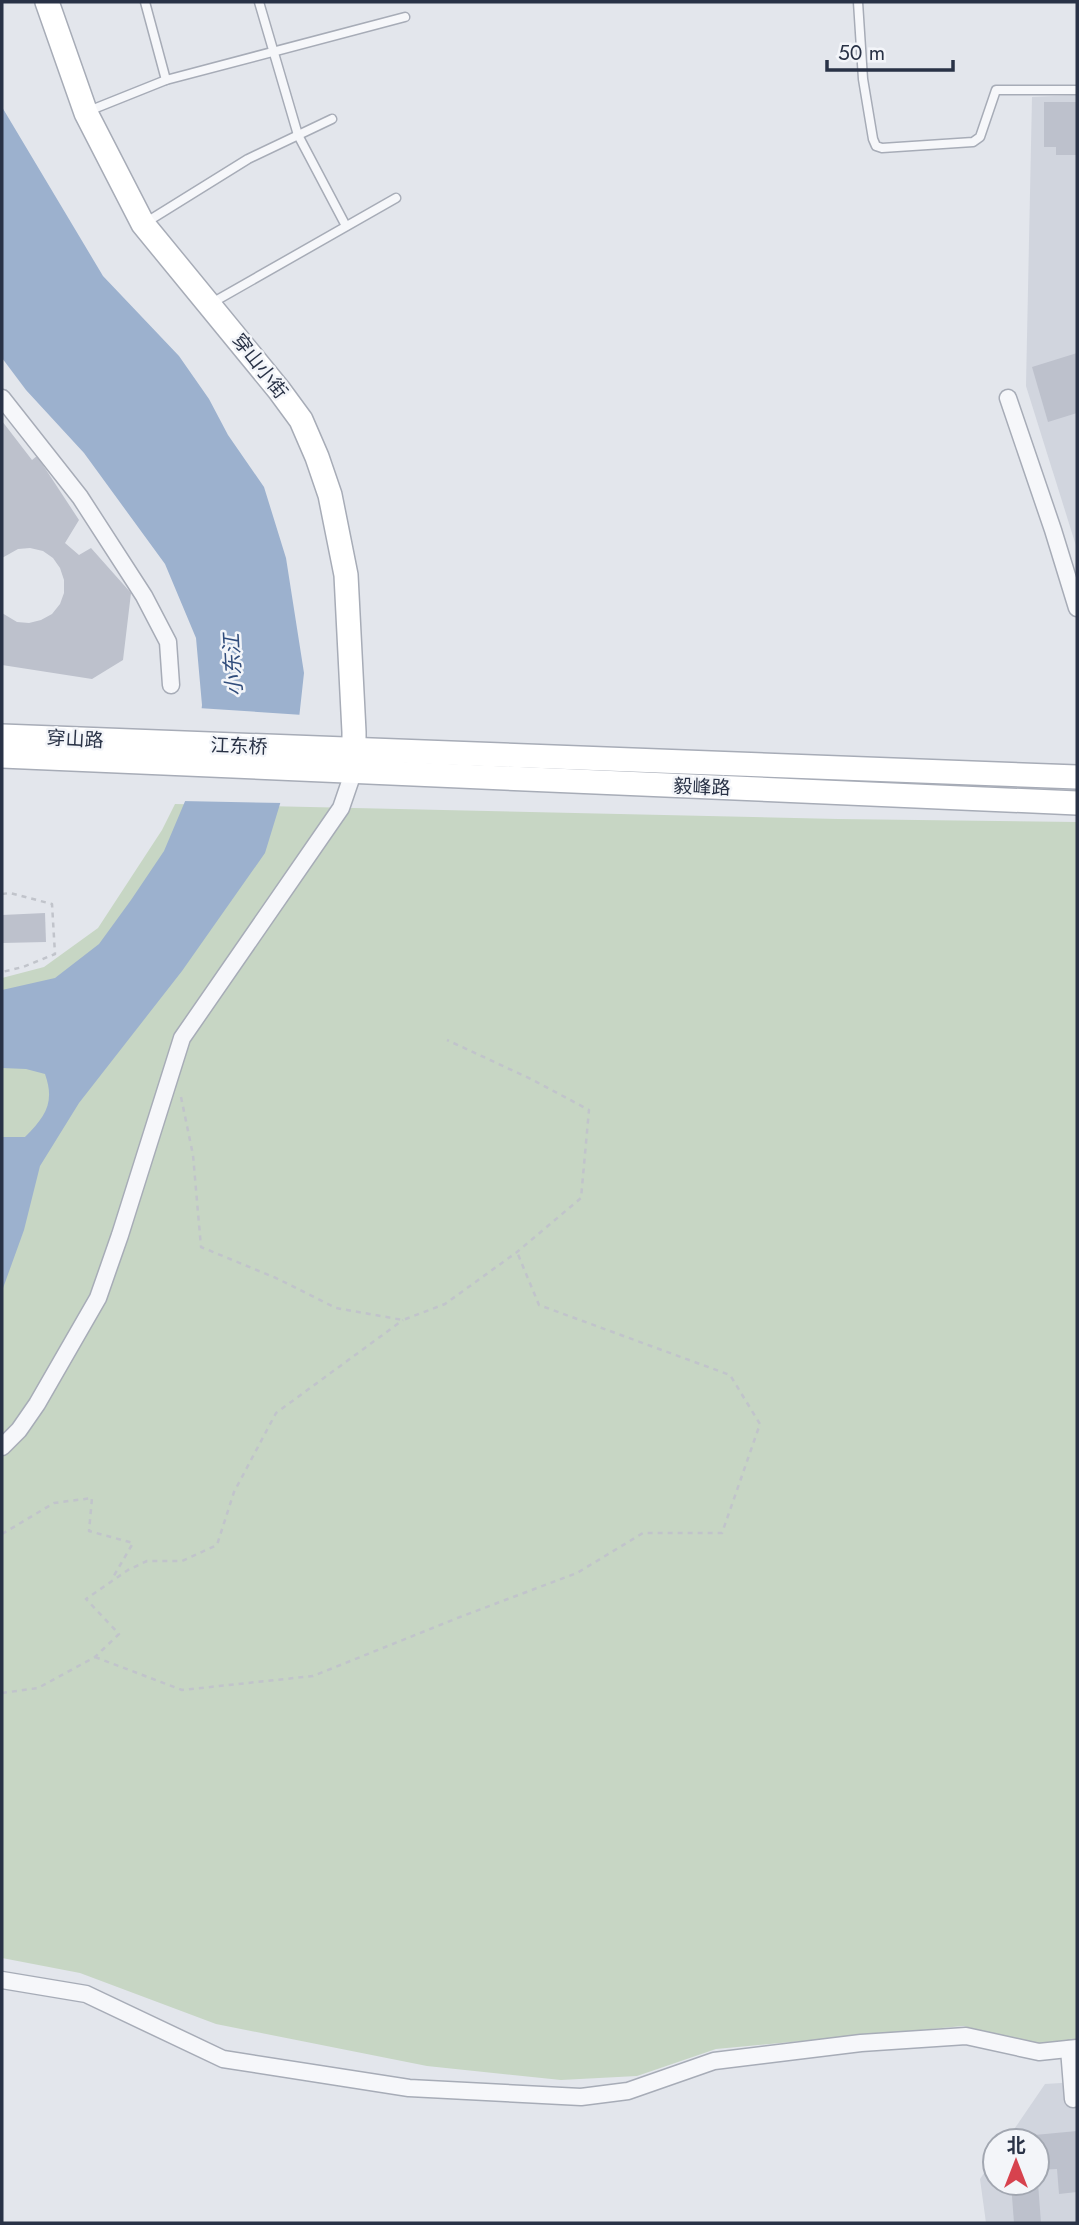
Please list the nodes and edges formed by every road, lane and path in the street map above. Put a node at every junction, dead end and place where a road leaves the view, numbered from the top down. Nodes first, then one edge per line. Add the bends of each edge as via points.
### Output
1 (47, 2) edge
2 (145, 2) edge
3 (259, 2) edge
4 (858, 2) edge
5 (405, 17) dead end
6 (272, 51) junction
7 (166, 80) junction
8 (1077, 90) edge
9 (86, 113) junction
10 (332, 119) dead end
11 (298, 135) junction
12 (396, 198) dead end
13 (144, 224) junction
14 (346, 226) junction
15 (210, 304) junction
16 (2, 398) edge
17 (1008, 398) dead end
18 (1077, 608) edge
19 (172, 685) dead end
20 (2, 728) edge
21 (2, 736) edge
22 (26, 737) junction
23 (146, 752) junction
24 (2, 756) edge
25 (329, 760) joint
26 (354, 761) junction
27 (1077, 777) edge
28 (1077, 803) edge
29 (2, 894) edge
30 (2, 972) edge
31 (447, 1040) dead end
32 (174, 1063) junction
33 (517, 1252) junction
34 (403, 1320) junction
35 (2, 1447) edge
36 (2, 1534) edge
37 (110, 1582) junction
38 (95, 1657) junction
39 (2, 1693) edge
40 (2, 1980) edge
41 (1073, 2049) edge
42 (1073, 2099) dead end

1 - 9 main road, 穿山小街
2 - 7 lane
3 - 6 lane
4 - 8 lane via 863,79 876,146 973,142 980,137 996,90
5 - 6 lane
6 - 7 lane
6 - 11 lane
7 - 9 lane
9 - 13 main road, 穿山小街
10 - 11 lane
11 - 13 lane via 248,159
11 - 14 lane
12 - 14 lane
13 - 15 main road, 穿山小街
14 - 15 lane
15 - 26 main road, 穿山小街 via 301,420 330,495 346,575
16 - 19 street via 80,497 145,596 168,642
17 - 18 street
20 - 22 main road
21 - 22 main road, 穿山路
22 - 23 main road, 穿山路
23 - 24 main road, 穿山路
23 - 25 main road, 江东桥
25 - 26 main road, 毅峰路
26 - 27 main road, 毅峰路
26 - 28 main road, 毅峰路
26 - 32 street via 341,808 194,1018
29 - 30 path via 52,904 55,954
31 - 33 path via 589,1110 581,1198
32 - 34 path via 192,1156 201,1247 336,1308
32 - 35 street via 98,1298 37,1404
33 - 34 path via 445,1304
33 - 38 path via 539,1305 730,1375 760,1424 722,1532 643,1532 577,1573 313,1676 182,1690
34 - 37 path via 276,1413 234,1492 217,1545 182,1561 147,1561
36 - 37 path via 54,1503 92,1498 89,1531 132,1543
37 - 38 path via 86,1599 119,1634
38 - 39 path via 38,1688
40 - 41 street via 86,1994 223,2059 409,2088 582,2097 628,2091 714,2061 965,2036 1039,2052
41 - 42 street

